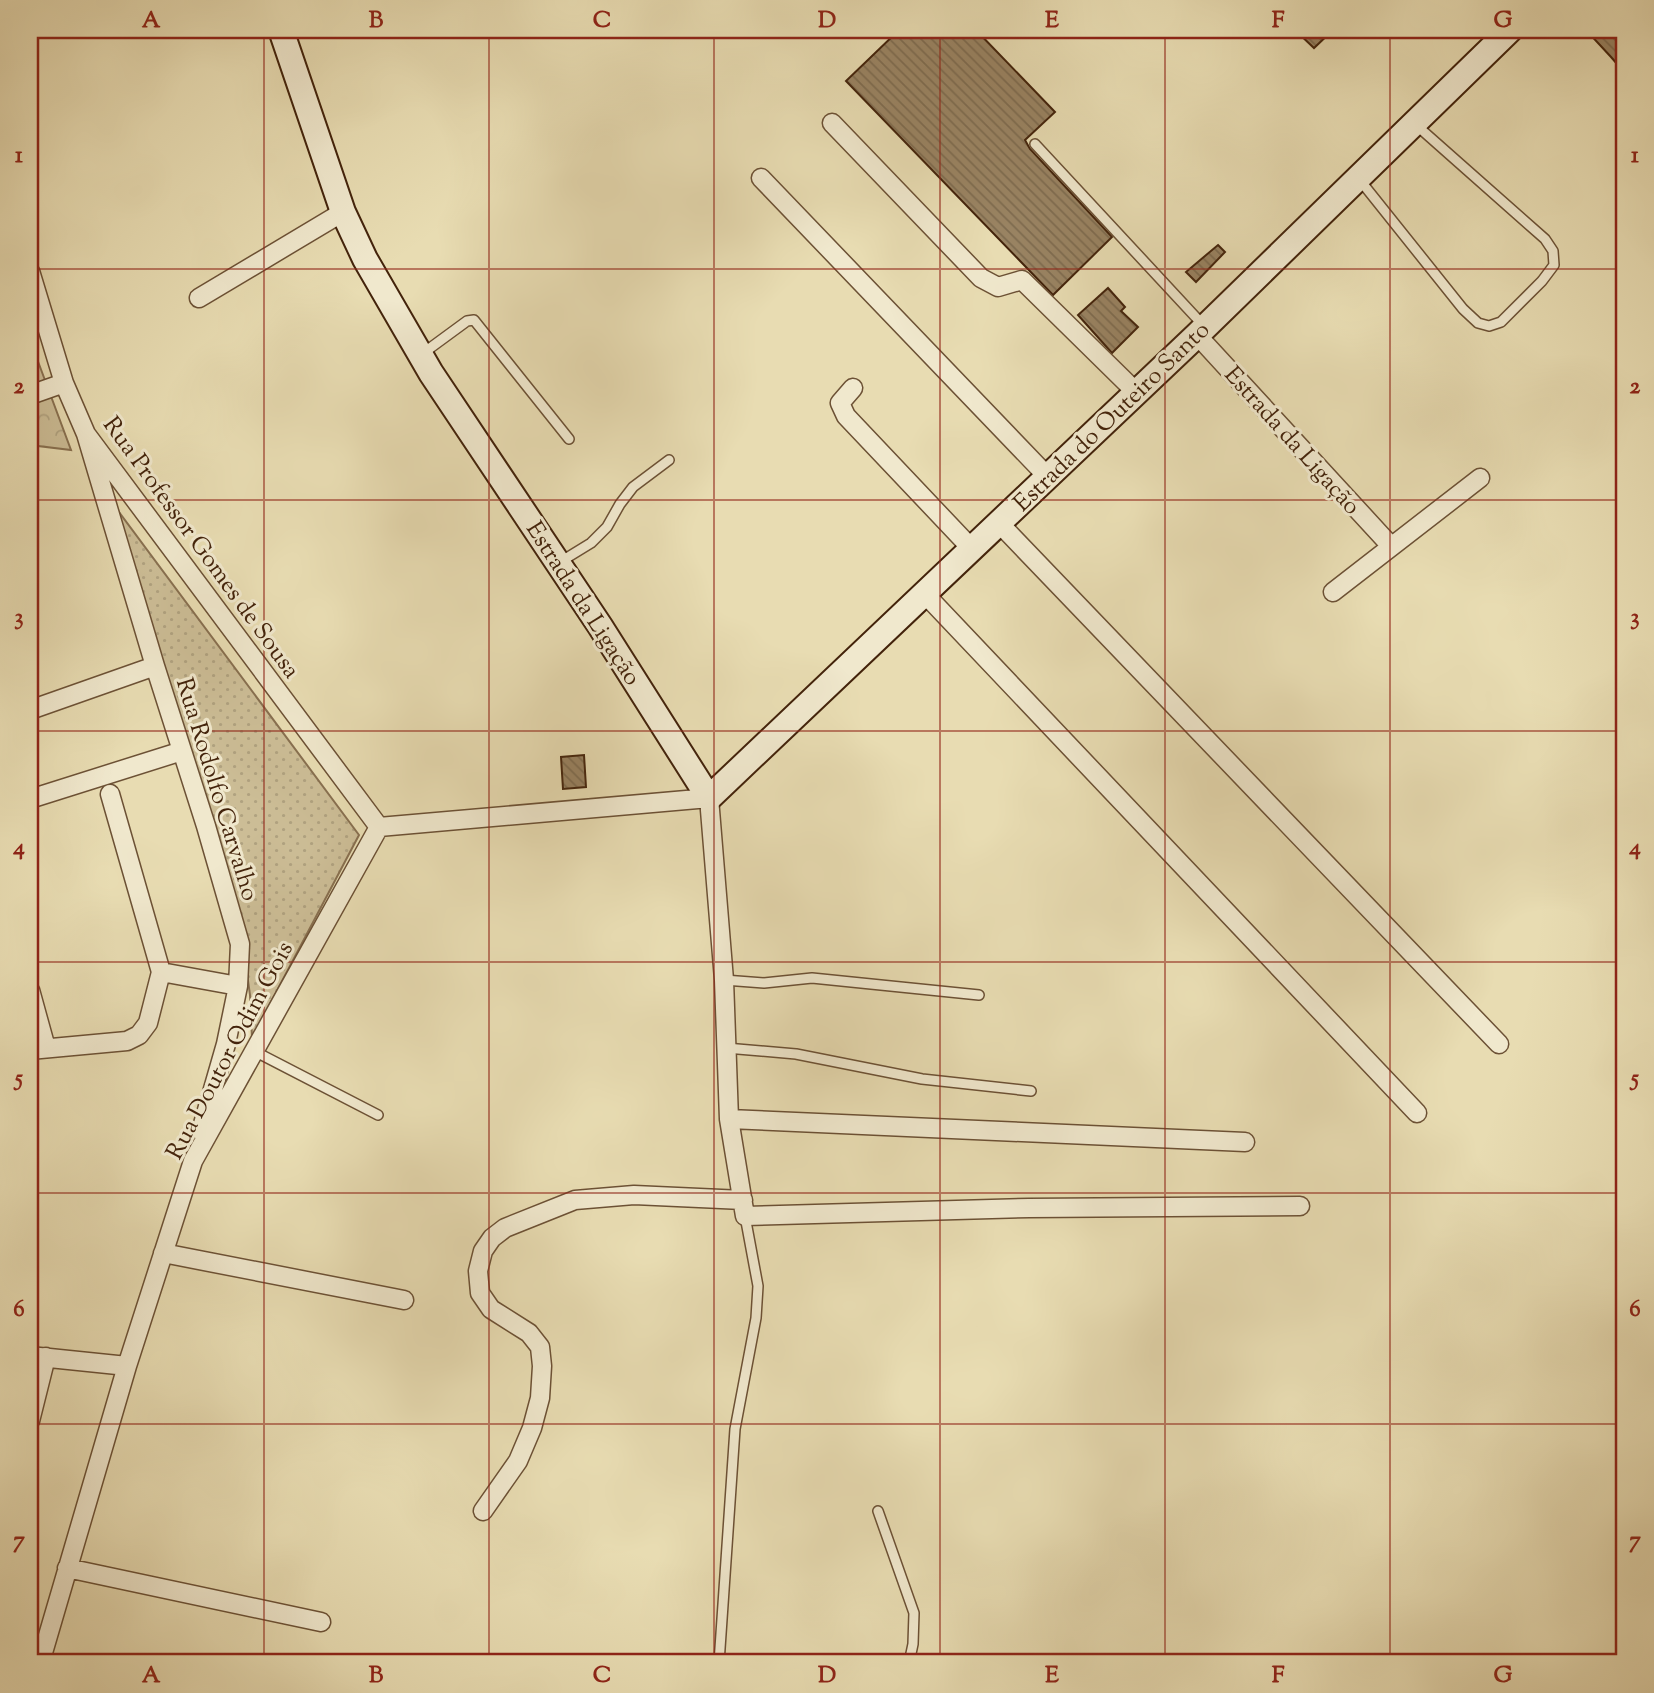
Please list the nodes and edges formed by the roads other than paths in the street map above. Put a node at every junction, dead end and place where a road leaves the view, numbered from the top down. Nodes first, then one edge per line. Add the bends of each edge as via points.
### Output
1 (281, 30) edge
2 (1510, 30) edge
3 (832, 123) dead end
4 (1414, 123) junction
5 (1035, 144) dead end
6 (761, 178) dead end
7 (1358, 178) junction
8 (343, 212) junction
9 (30, 271) edge
10 (199, 298) dead end
11 (1201, 331) junction
12 (421, 355) junction
13 (64, 383) junction
14 (853, 388) dead end
15 (1136, 392) junction
16 (30, 395) edge
17 (86, 434) junction
18 (569, 439) dead end
19 (669, 460) dead end
20 (1048, 477) junction
21 (1480, 478) dead end
22 (999, 523) junction
23 (1390, 545) junction
24 (972, 550) junction
25 (559, 563) junction
26 (1333, 592) dead end
27 (925, 594) junction
28 (155, 666) junction
29 (30, 710) edge
30 (182, 751) junction
31 (110, 794) dead end
32 (709, 798) junction
33 (30, 799) edge
34 (379, 827) junction
35 (162, 972) junction
36 (724, 980) junction
37 (238, 986) junction
38 (30, 990) edge
39 (979, 995) dead end
40 (1500, 1044) dead end
41 (726, 1048) junction
42 (38, 1049) edge
43 (254, 1051) junction
44 (1031, 1091) dead end
45 (1417, 1113) dead end
46 (378, 1115) dead end
47 (729, 1119) junction
48 (1245, 1142) dead end
49 (193, 1161) junction
50 (1300, 1206) dead end
51 (744, 1208) junction
52 (163, 1253) junction
53 (404, 1300) dead end
54 (38, 1356) edge
55 (127, 1366) junction
56 (30, 1421) edge
57 (483, 1511) dead end
58 (878, 1511) dead end
59 (66, 1567) junction
60 (321, 1622) dead end
61 (37, 1656) edge
62 (719, 1663) edge
63 (909, 1663) edge

1 - 8 street, Estrada da Ligação
2 - 4 street, Estrada do Outeiro Santo
3 - 15 street via 981,278 998,287 1022,280
4 - 7 street, Estrada do Outeiro Santo
4 - 7 lane via 1553,251 1548,273 1501,322 1478,323 1463,309
5 - 11 lane
6 - 20 street
7 - 11 street, Estrada do Outeiro Santo
8 - 10 street
8 - 12 street, Estrada da Ligação
9 - 13 street, Rua Professor Gomes de Sousa
11 - 15 street, Estrada do Outeiro Santo
11 - 23 street, Estrada da Ligação
12 - 18 lane via 474,320
12 - 25 street, Estrada da Ligação
13 - 16 street
13 - 17 street, Rua Professor Gomes de Sousa
14 - 24 street via 840,403 846,416
15 - 20 street, Estrada do Outeiro Santo
17 - 28 street, Rua Rodolfo Carvalho
17 - 34 street, Rua Professor Gomes de Sousa
19 - 25 lane via 633,487 591,543
20 - 22 street, Estrada do Outeiro Santo
21 - 23 street
22 - 24 street, Estrada do Outeiro Santo
22 - 40 street
23 - 26 street
24 - 27 street, Estrada do Outeiro Santo
25 - 32 street, Estrada da Ligação
27 - 32 street, Estrada do Outeiro Santo
27 - 45 street
28 - 29 street
28 - 30 street, Rua Rodolfo Carvalho
30 - 33 street
30 - 37 street, Rua Rodolfo Carvalho via 240,944
31 - 35 street
32 - 34 street
32 - 36 street, Estrada da Ligação
34 - 43 street, Rua Doutor Odim Gois
35 - 37 street
35 - 42 street via 148,1023 139,1035 128,1041
36 - 39 lane via 764,983 812,978
36 - 41 street, Estrada da Ligação
37 - 49 street, Rua Rodolfo Carvalho
38 - 42 street
41 - 44 lane via 796,1054 922,1079
41 - 47 street, Estrada da Ligação
43 - 46 lane
43 - 49 street, Rua Doutor Odim Gois
47 - 48 street
47 - 51 street, Estrada da Ligação
49 - 52 street, Rua Doutor Odim Gois
50 - 51 street
51 - 57 street via 634,1195 575,1200 505,1228 492,1238 478,1271 480,1293 491,1309 529,1333 540,1347 542,1366 532,1428 518,1461
51 - 62 lane via 758,1286 735,1429
52 - 53 street
52 - 55 street, Rua Doutor Odim Gois
54 - 55 street
54 - 56 street
55 - 59 street, Rua Doutor Odim Gois
58 - 63 lane via 914,1613
59 - 60 street
59 - 61 street, Rua Doutor Odim Gois

